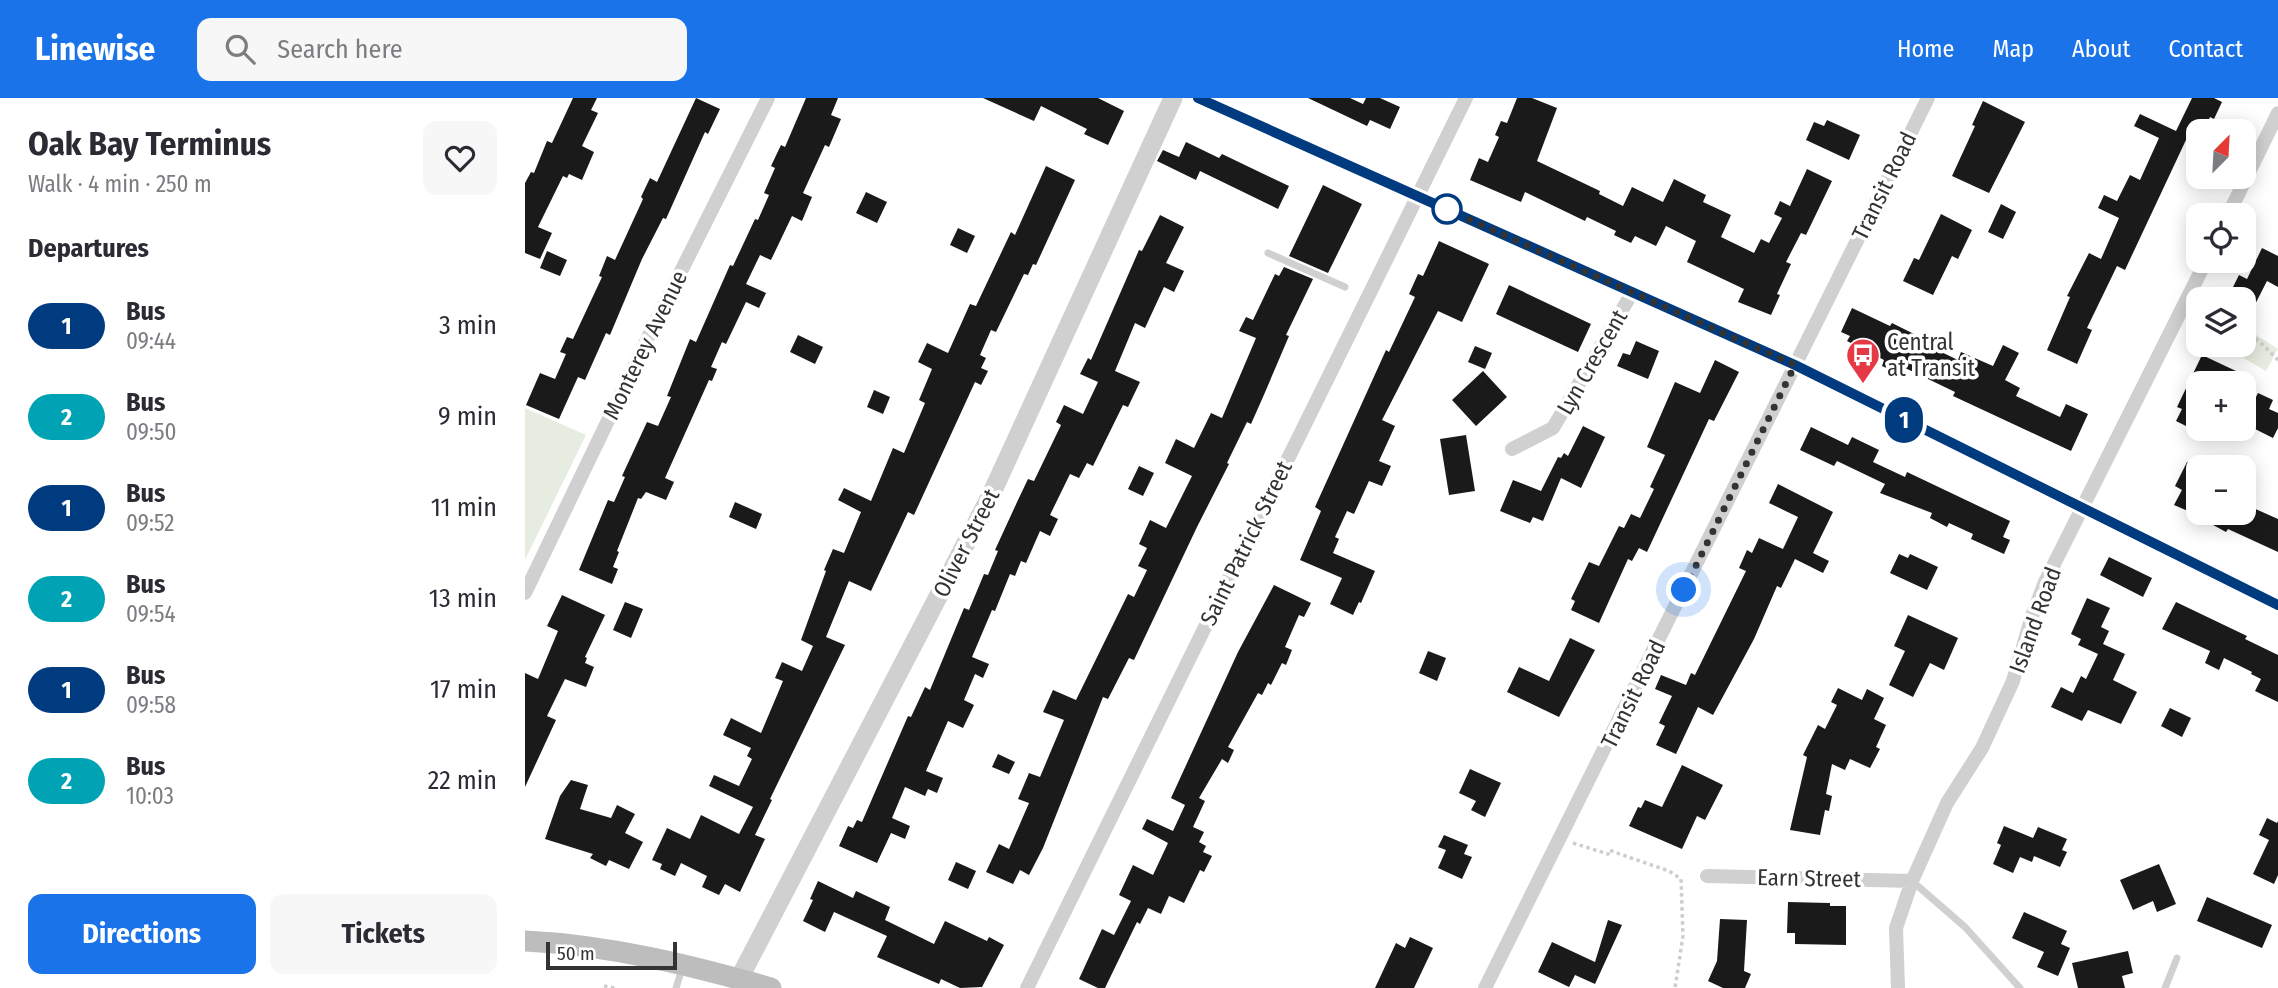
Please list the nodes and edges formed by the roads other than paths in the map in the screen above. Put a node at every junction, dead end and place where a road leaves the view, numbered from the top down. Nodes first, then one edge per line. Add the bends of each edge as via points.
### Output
1 (768, 98) edge
2 (1173, 98) edge
3 (1198, 98) edge
4 (1466, 98) edge
5 (1928, 98) edge
6 (2278, 113) edge
7 (1417, 196) junction
8 (2234, 203) edge
9 (1268, 253) dead end
10 (2200, 273) edge
11 (1345, 287) dead end
12 (1632, 293) junction
13 (1795, 365) junction
14 (1513, 449) dead end
15 (2082, 510) junction
16 (525, 593) edge
17 (2278, 605) edge
18 (1707, 876) dead end
19 (1912, 881) junction
20 (525, 941) edge
21 (2177, 958) dead end
22 (684, 965) junction
23 (739, 979) junction
24 (676, 988) edge
25 (771, 988) edge
26 (1027, 988) edge
27 (1485, 988) edge
28 (1898, 988) edge
29 (2020, 988) edge
30 (2165, 988) edge

1 - 16 street, Monterey Avenue
2 - 23 street, Oliver Street via 990,497
3 - 7 street
4 - 7 street, Saint Patrick Street
5 - 13 street, Transit Road
6 - 8 street
7 - 12 street
7 - 26 street, Saint Patrick Street
9 - 11 lane
10 - 15 street, Island Road
12 - 13 street
12 - 14 street, Lyn Crescent via 1553,428
13 - 15 street
13 - 27 street, Transit Road
15 - 17 street
15 - 19 street, Island Road via 2045,582 2013,681 1982,748 1947,803
18 - 19 street, Earn Street
19 - 28 street, Island Road via 1896,929
19 - 29 lane via 1965,927
20 - 22 main road via 608,949
21 - 30 lane
22 - 23 main road
22 - 24 lane
23 - 25 main road

